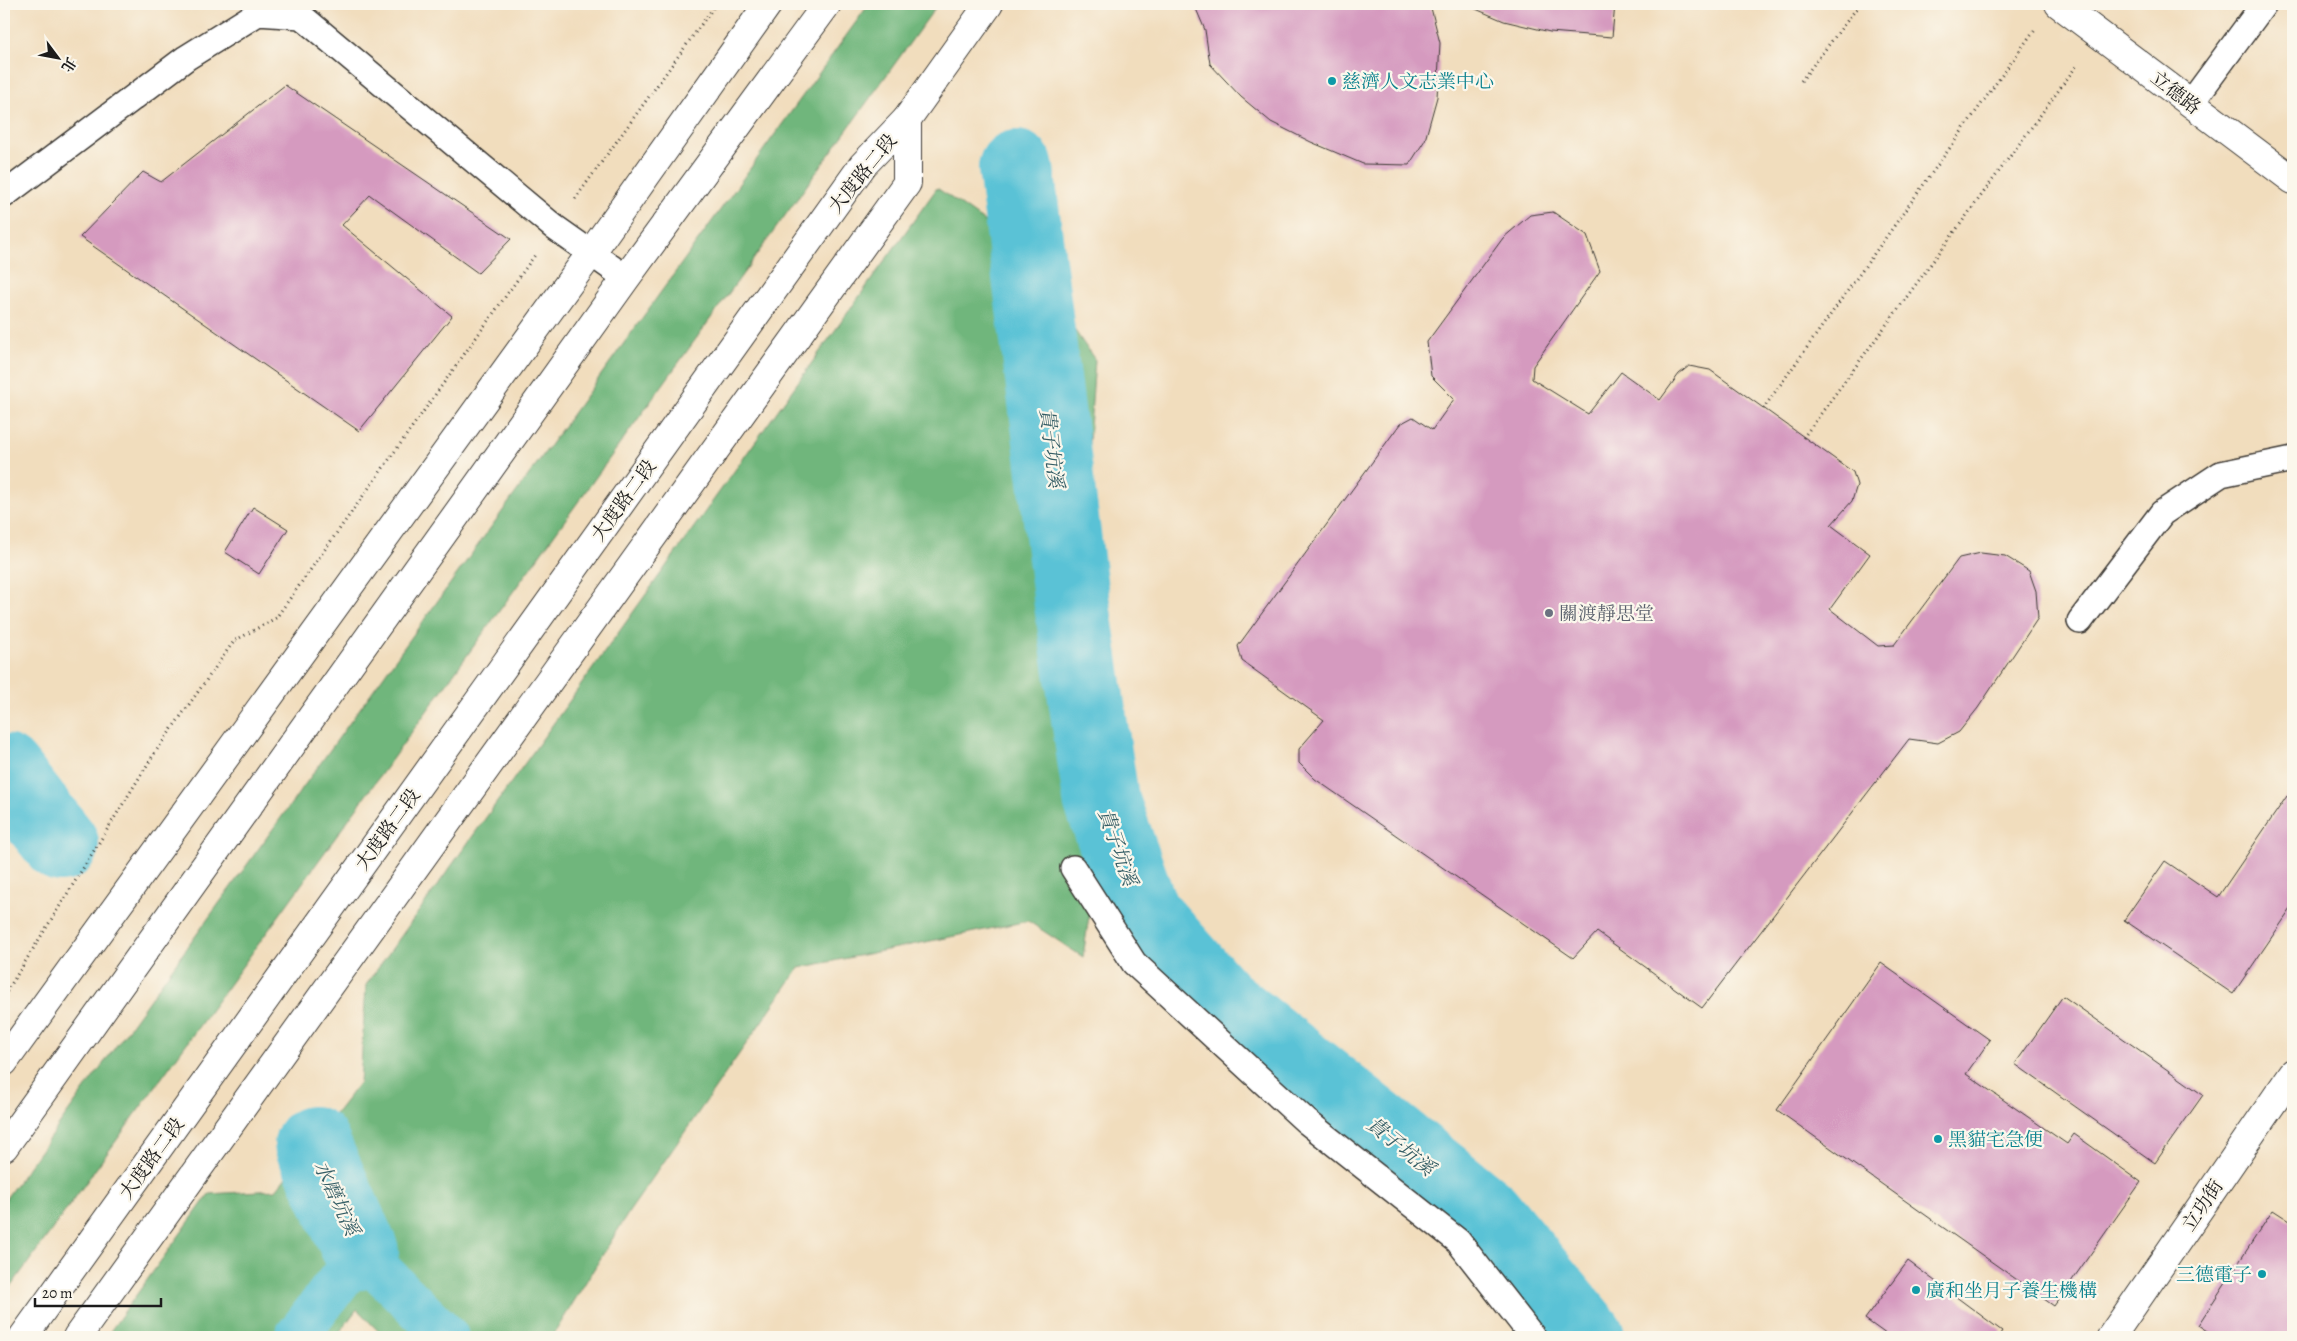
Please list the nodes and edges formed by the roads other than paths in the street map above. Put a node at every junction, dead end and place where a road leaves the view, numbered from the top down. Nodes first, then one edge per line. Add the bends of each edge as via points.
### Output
1 (768, 4) edge
2 (827, 4) edge
3 (989, 4) edge
4 (2059, 4) edge
5 (2264, 4) edge
6 (2191, 103) junction
7 (908, 119) junction
8 (2293, 180) edge
9 (4, 195) edge
10 (591, 253) junction
11 (626, 278) junction
12 (2293, 459) edge
13 (2080, 621) dead end
14 (1073, 868) dead end
15 (4, 1062) edge
16 (2293, 1072) edge
17 (4, 1147) edge
18 (23, 1337) edge
19 (77, 1337) edge
20 (1533, 1337) edge
21 (2111, 1337) edge

1 - 10 street
2 - 11 street
3 - 7 street
4 - 6 street, 立德路
5 - 6 lane
6 - 8 street, 立德路
7 - 18 street, 大度路二段 via 863,165
7 - 19 street, 大度路二段 via 907,183
9 - 10 lane via 186,58 258,13 301,16 554,227
10 - 11 lane
10 - 15 street
11 - 17 street
12 - 13 lane via 2221,474 2162,513
14 - 20 lane via 1134,963 1306,1121 1458,1241
16 - 21 street, 立功街

